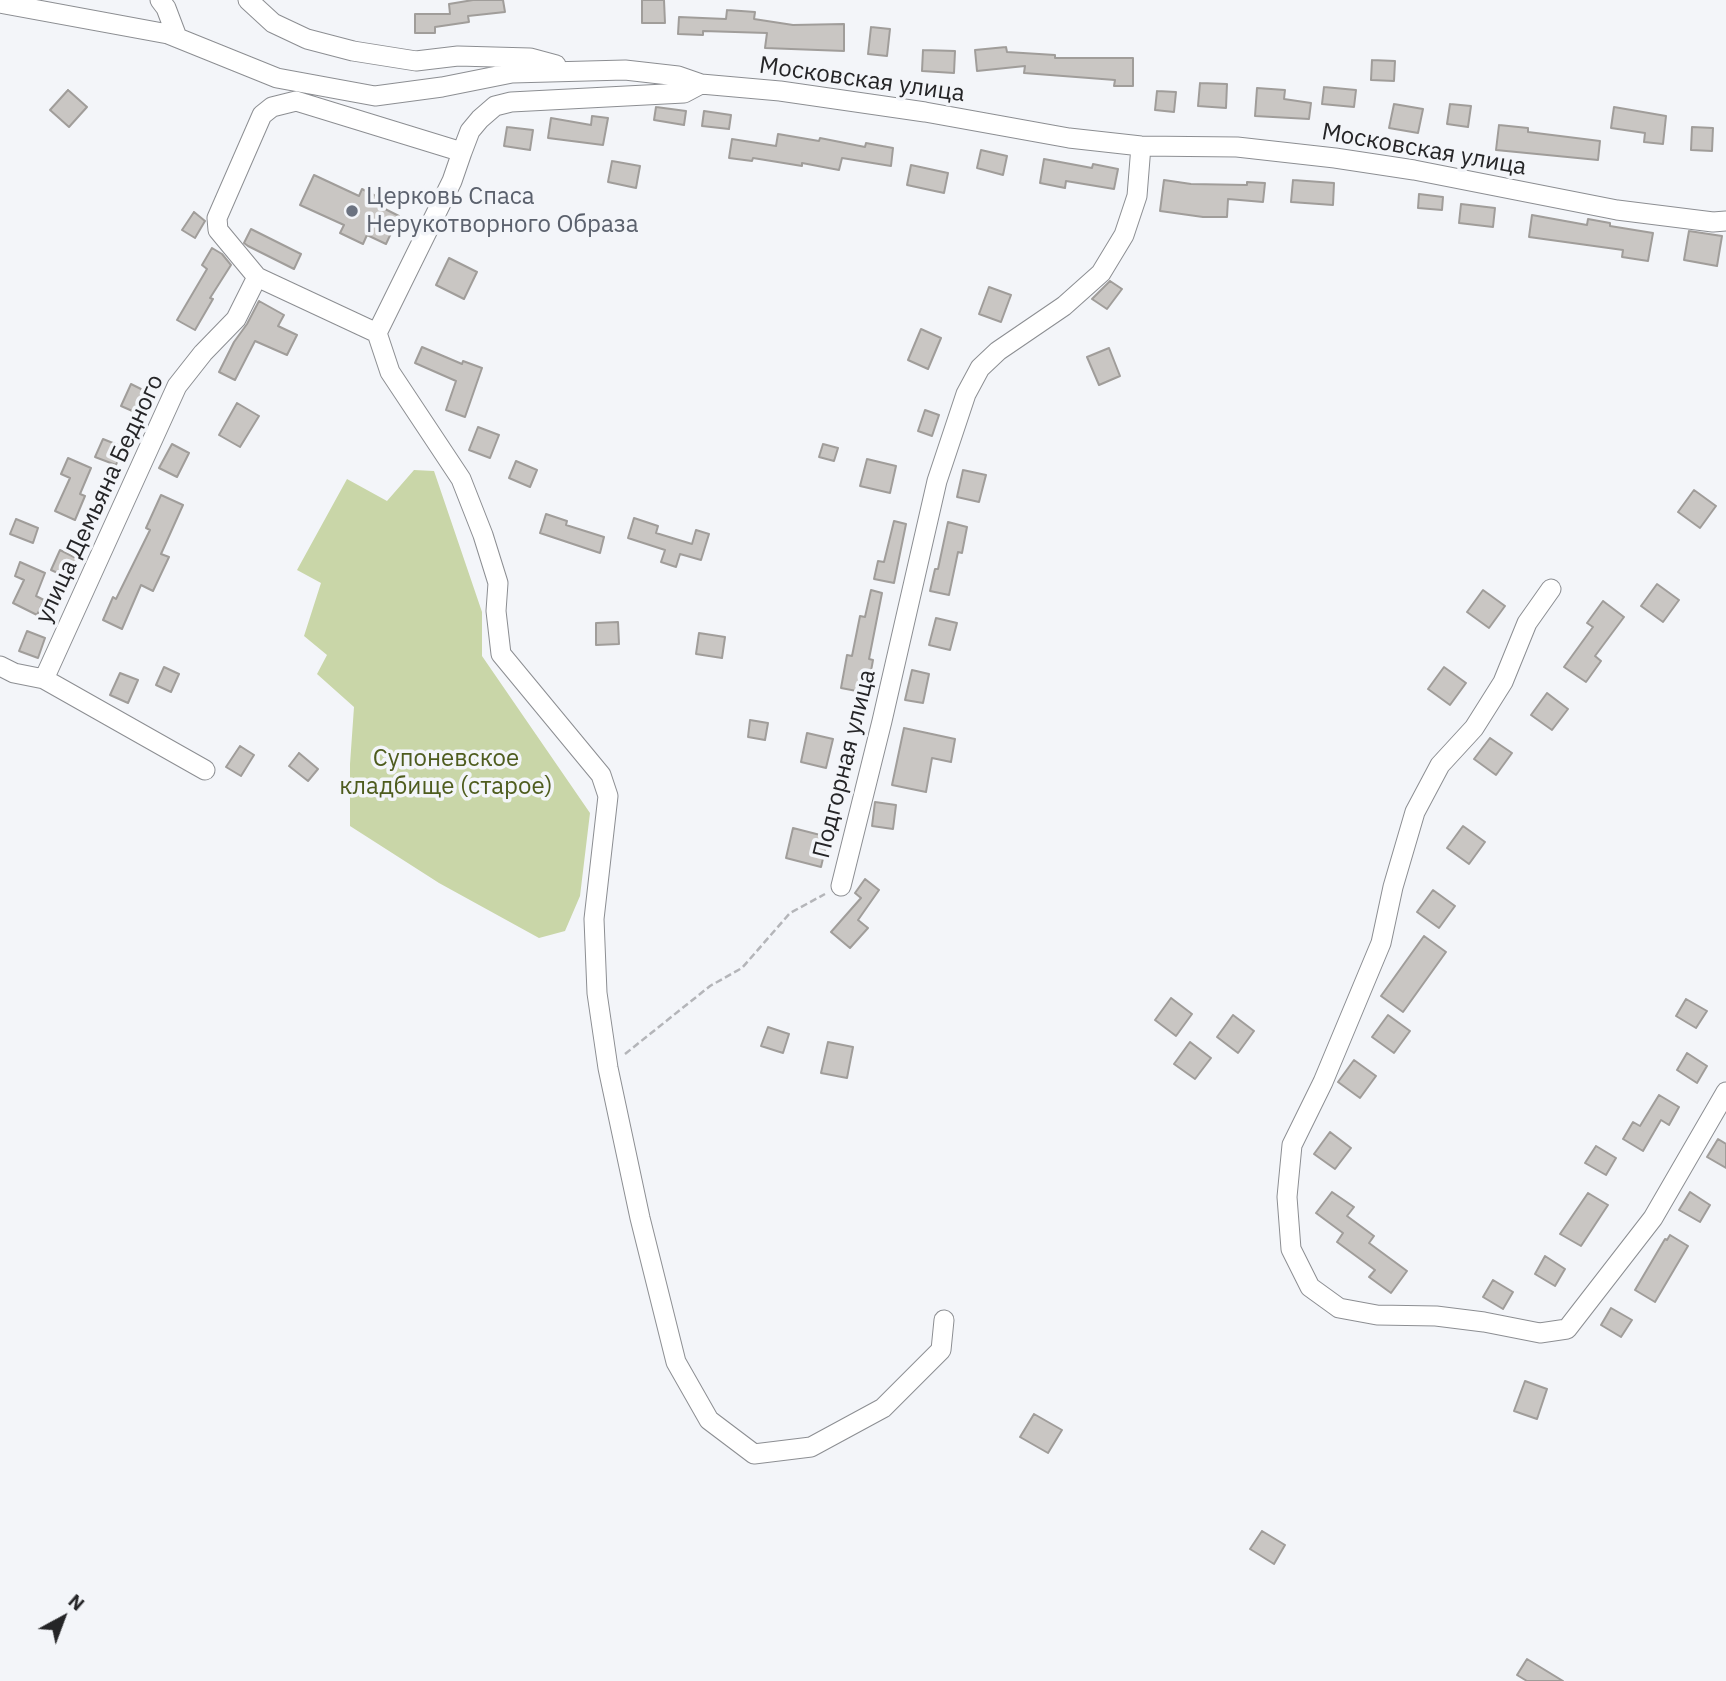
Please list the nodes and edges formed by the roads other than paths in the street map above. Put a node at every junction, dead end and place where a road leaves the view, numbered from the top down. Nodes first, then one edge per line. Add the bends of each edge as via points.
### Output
1 (160, 0) edge
2 (248, 0) edge
3 (1, 1) edge
4 (177, 37) junction
5 (575, 71) junction
6 (701, 84) junction
7 (1141, 146) junction
8 (462, 152) junction
9 (1726, 221) edge
10 (257, 276) junction
11 (377, 333) junction
12 (1551, 589) dead end
13 (0, 666) edge
14 (44, 679) junction
15 (205, 770) dead end
16 (841, 886) road end
17 (1726, 1092) edge
18 (944, 1320) dead end

1 - 4 street
2 - 5 street via 273,23 307,39 353,51 416,61 458,56 530,58
3 - 4 street, Московская улица
4 - 5 street, Московская улица via 277,78 375,96 512,73
5 - 6 street, Московская улица via 625,69
6 - 7 street, Московская улица via 780,91
6 - 8 street via 684,93 495,106 470,131
7 - 9 street, Московская улица via 1237,147 1335,158 1617,210
7 - 16 street, Подгорная улица via 1137,195 1124,234 1101,273 1064,306 998,351 980,368 967,394 937,481
8 - 10 street via 309,104 272,107 262,115 217,218 219,230
8 - 11 street
10 - 11 street
10 - 14 street, улица Демьяна Бедного via 236,319 177,386
11 - 18 street via 390,372 461,479 483,535 498,583 495,611 501,654 601,775 608,796 594,919 607,1068 676,1362 709,1420 754,1454 811,1447 883,1408 942,1350
12 - 17 street via 1527,623 1503,682 1474,728 1440,765 1415,812 1381,943 1292,1145 1287,1197 1291,1249 1310,1287 1339,1308 1377,1315 1436,1316 1540,1333 1567,1329 1653,1218
13 - 14 street
14 - 15 street

